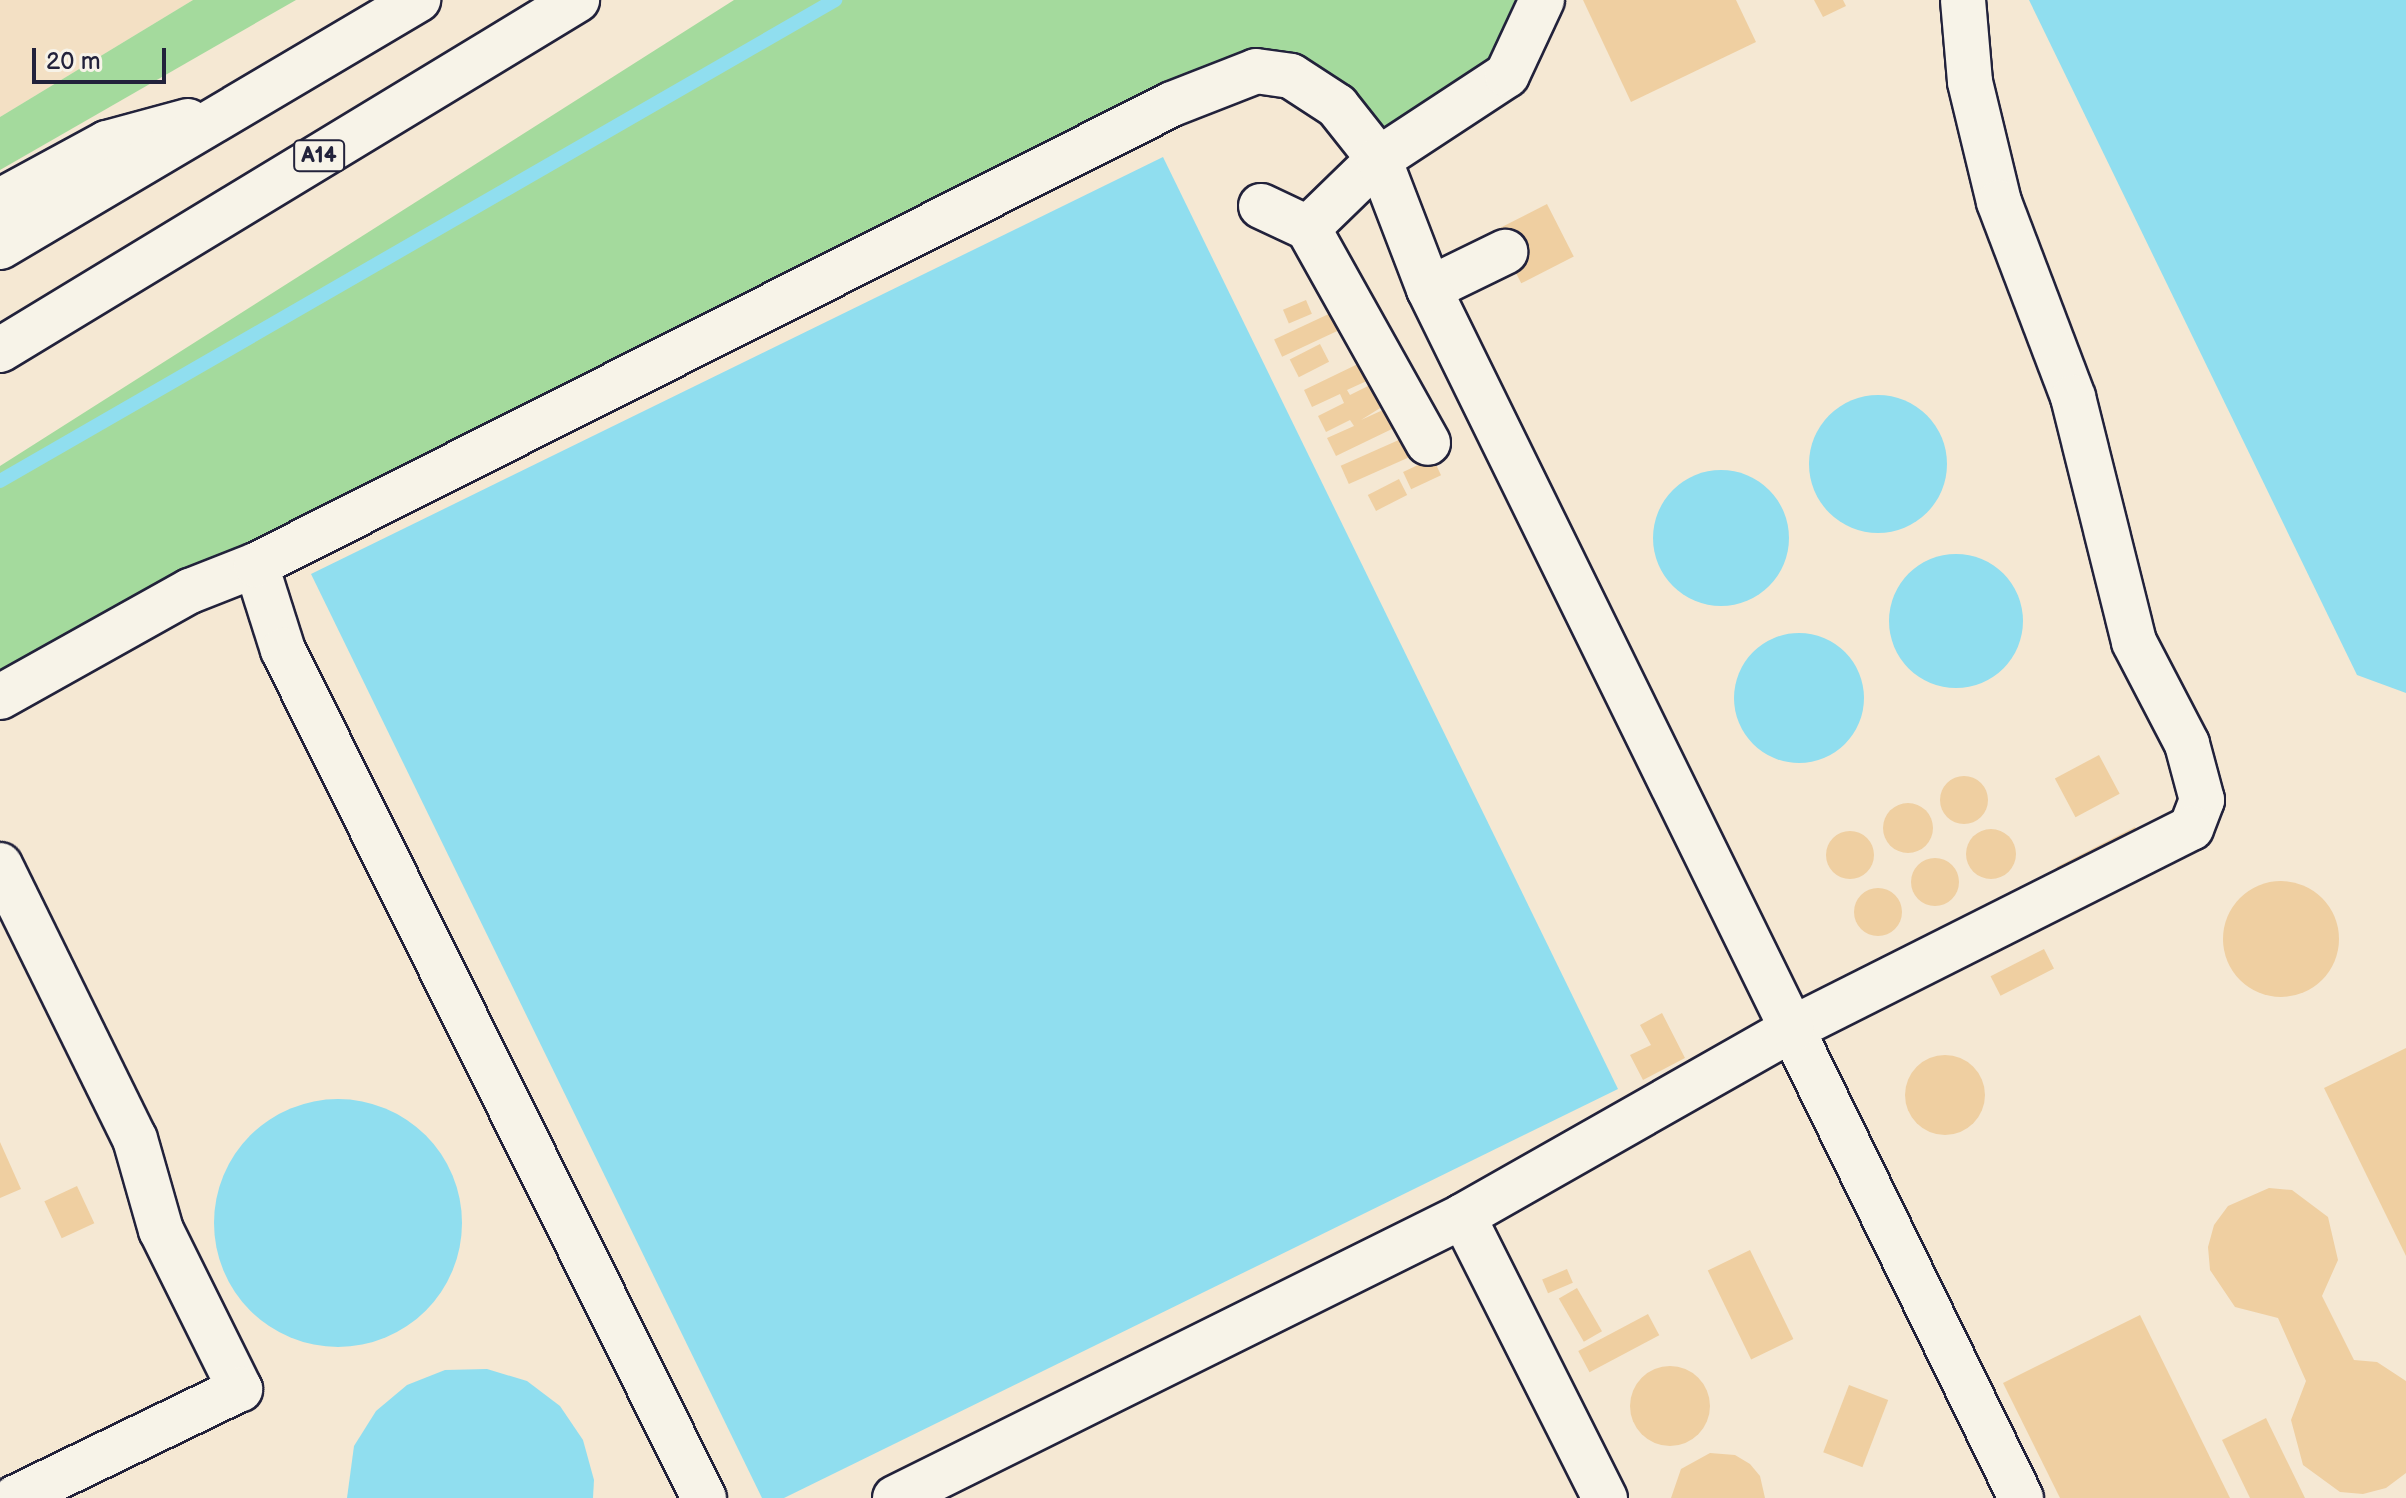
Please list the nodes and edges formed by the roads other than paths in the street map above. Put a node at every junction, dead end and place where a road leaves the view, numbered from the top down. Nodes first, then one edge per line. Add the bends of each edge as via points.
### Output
1 (418, 0) edge
2 (577, 0) edge
3 (1542, 0) edge
4 (1963, 0) edge
5 (244, 105) junction
6 (1379, 159) junction
7 (0, 201) edge
8 (1261, 206) dead end
9 (1308, 228) junction
10 (0, 247) edge
11 (1505, 252) dead end
12 (1429, 289) junction
13 (61, 313) junction
14 (0, 350) edge
15 (0, 376) edge
16 (1428, 443) dead end
17 (256, 565) junction
18 (0, 697) edge
19 (0, 865) edge
20 (1792, 1029) junction
21 (1463, 1216) junction
22 (15, 1498) edge
23 (704, 1498) edge
24 (895, 1498) edge
25 (1605, 1498) edge
26 (2021, 1498) edge

1 - 5 main road
2 - 13 main road, A14
3 - 6 main road via 1507,75
4 - 20 main road via 1970,82 1999,202 2073,397 2134,642 2187,744 2202,800 2191,828
5 - 7 main road via 107,143
5 - 10 main road
6 - 9 main road
6 - 12 main road
6 - 17 main road via 1337,106 1291,76 1256,71 1172,104
8 - 9 main road
9 - 16 main road
11 - 12 main road
12 - 20 main road
13 - 14 main road, A14
13 - 15 main road, A14
17 - 18 main road via 190,591
17 - 23 main road via 283,650
19 - 22 main road via 135,1139 161,1230 240,1389
20 - 21 main road
20 - 26 main road
21 - 24 main road
21 - 25 main road

